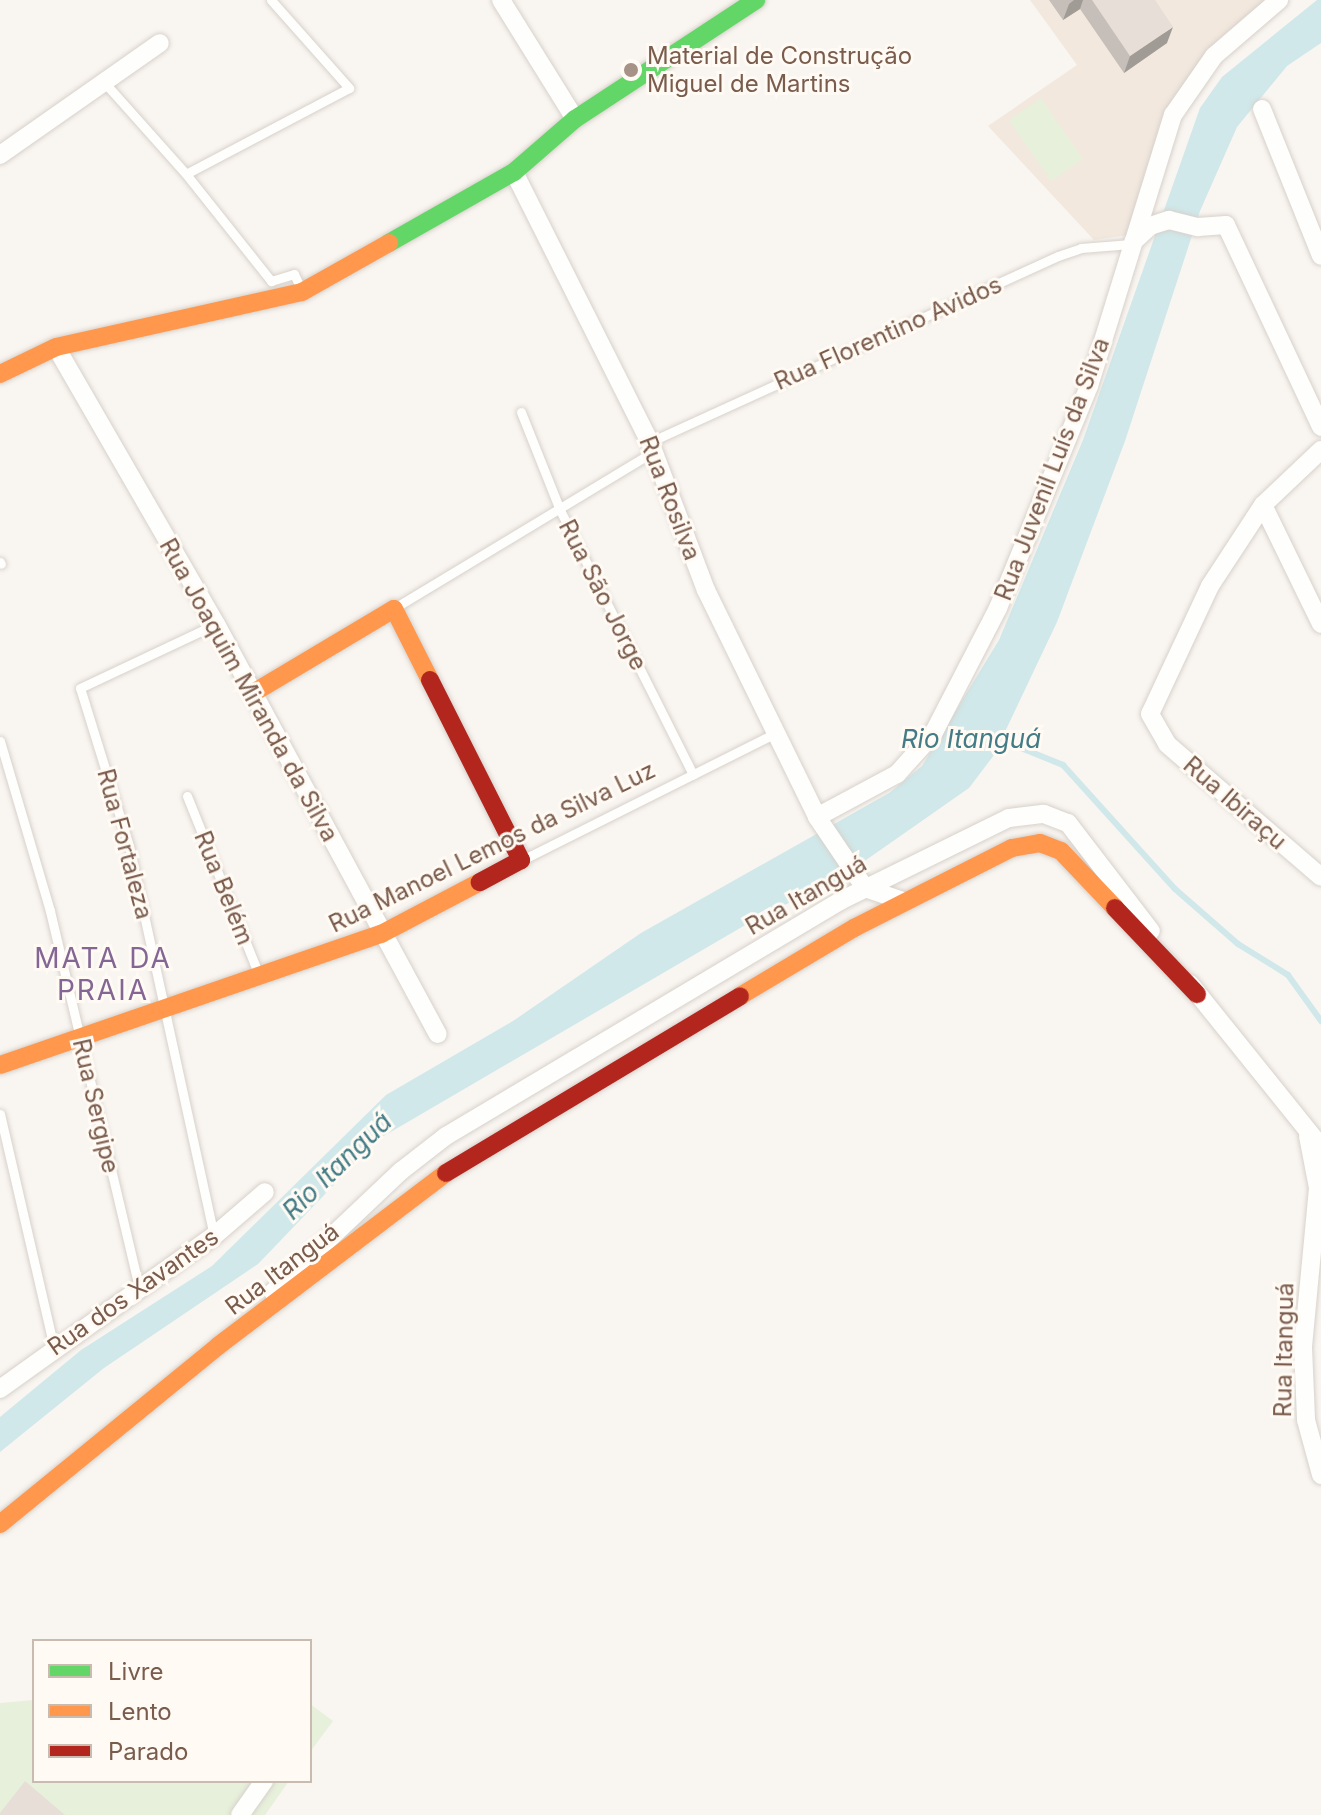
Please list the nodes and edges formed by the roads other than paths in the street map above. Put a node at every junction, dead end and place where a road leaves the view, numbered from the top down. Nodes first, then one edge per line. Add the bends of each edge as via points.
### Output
1 (271, 0) edge
2 (501, 0) edge
3 (756, 0) edge
4 (1279, 0) edge
5 (160, 43) dead end
6 (104, 82) junction
7 (1262, 109) dead end
8 (575, 119) junction
9 (0, 155) edge
10 (514, 172) junction
11 (186, 174) junction
12 (1131, 244) junction
13 (1319, 246) edge
14 (302, 292) junction
15 (56, 347) junction
16 (0, 374) edge
17 (521, 412) dead end
18 (1321, 427) edge
19 (652, 447) junction
20 (1321, 450) edge
21 (1263, 505) junction
22 (560, 510) junction
23 (394, 609) junction
24 (216, 624) junction
25 (1321, 624) edge
26 (253, 693) junction
27 (774, 734) junction
28 (0, 741) edge
29 (693, 774) junction
30 (187, 796) dead end
31 (820, 821) junction
32 (521, 860) junction
33 (1321, 877) edge
34 (865, 888) junction
35 (903, 901) junction
36 (381, 934) junction
37 (260, 980) junction
38 (1197, 994) junction
39 (162, 1009) junction
40 (438, 1034) dead end
41 (80, 1042) junction
42 (0, 1065) edge
43 (0, 1114) edge
44 (1305, 1129) junction
45 (1321, 1147) edge
46 (265, 1192) dead end
47 (214, 1236) junction
48 (139, 1288) junction
49 (1321, 1310) edge
50 (218, 1346) junction
51 (54, 1347) junction
52 (1303, 1347) junction
53 (0, 1389) edge
54 (1321, 1475) edge
55 (0, 1524) edge
56 (263, 1783) edge
57 (240, 1815) edge

1 - 11 lane via 349,88
2 - 8 street
3 - 8 street
4 - 12 street, Rua Juvenil Luís da Silva via 1214,56 1173,115
5 - 6 street
6 - 9 street
6 - 11 lane
7 - 13 street
8 - 10 street
10 - 14 street
10 - 19 street, Rua Rosilva
11 - 14 lane via 271,281 294,274
12 - 18 street via 1150,226 1169,220 1198,227 1226,225
12 - 19 lane, Rua Florentino Avidos via 1081,248 1058,256
12 - 31 street, Rua Juvenil Luís da Silva via 1089,386 998,608 933,734 897,774
14 - 15 street
15 - 16 street
15 - 24 street, Rua Joaquim Miranda da Silva
17 - 22 lane, Rua São Jorge
19 - 22 lane, Rua Florentino Avidos
19 - 27 street, Rua Rosilva via 706,590
20 - 21 street
21 - 25 street
21 - 33 street, Rua Ibiraçu via 1210,586 1153,701 1152,726
22 - 23 lane, Rua Florentino Avidos
22 - 29 lane, Rua São Jorge
23 - 26 street
23 - 32 street
24 - 26 street, Rua Joaquim Miranda da Silva
24 - 39 lane, Rua Fortaleza via 80,688 129,846
26 - 36 street, Rua Joaquim Miranda da Silva
27 - 29 lane, Rua Manoel Lemos da Silva Luz
27 - 31 street, Rua Rosilva
28 - 41 lane, Rua Sergipe via 28,824
29 - 32 lane, Rua Manoel Lemos da Silva Luz
30 - 37 lane, Rua Belém
31 - 34 street, Rua Rosilva
32 - 36 street, Rua Manoel Lemos da Silva Luz
34 - 35 street
34 - 38 street, Rua Itanguá via 1009,818 1032,813 1056,817 1078,832
34 - 50 street, Rua Itanguá via 446,1136 401,1171
35 - 38 street, Rua Itanguá via 1021,844 1051,845
35 - 50 street, Rua Itanguá via 465,1159
36 - 37 street, Rua Manoel Lemos da Silva Luz
36 - 40 street, Rua Joaquim Miranda da Silva
37 - 39 street, Rua Manoel Lemos da Silva Luz
38 - 44 street, Rua Itanguá
39 - 41 street, Rua Manoel Lemos da Silva Luz
39 - 47 lane, Rua Fortaleza
41 - 42 street, Rua Manoel Lemos da Silva Luz
41 - 48 lane, Rua Sergipe
43 - 51 lane
44 - 45 street, Rua Itanguá
44 - 52 street, Rua Itanguá via 1318,1188
46 - 47 street, Rua dos Xavantes
47 - 48 street, Rua dos Xavantes
48 - 51 street, Rua dos Xavantes
49 - 52 street via 1310,1323
50 - 55 street
51 - 53 street, Rua dos Xavantes
52 - 54 street, Rua Itanguá via 1307,1439
56 - 57 street

